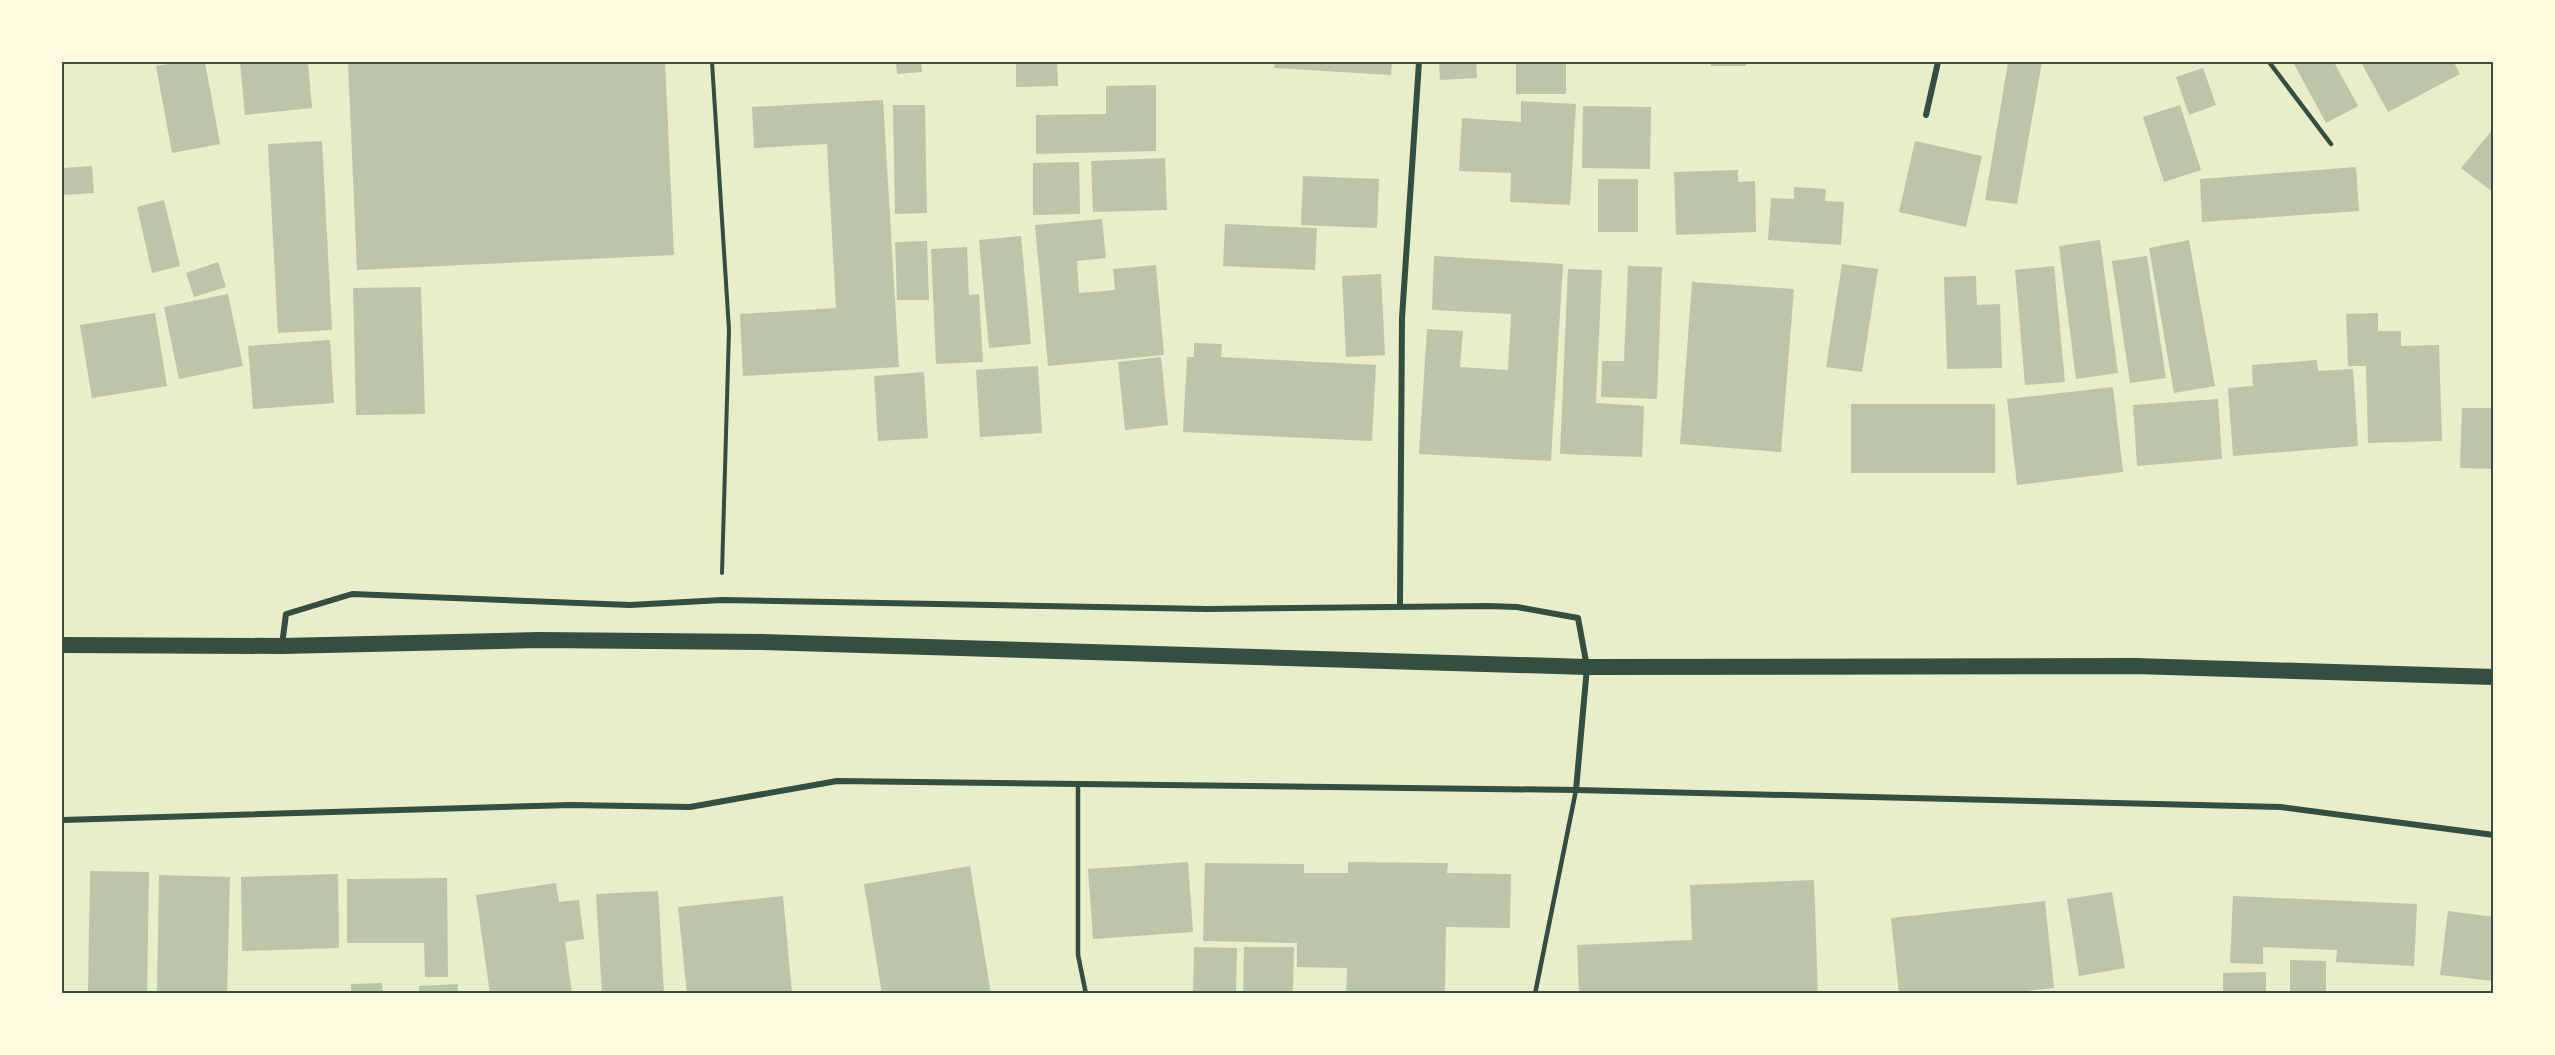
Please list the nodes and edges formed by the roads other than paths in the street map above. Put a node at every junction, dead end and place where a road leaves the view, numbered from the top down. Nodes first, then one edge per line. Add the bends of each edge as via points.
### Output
1 (1419, 62) edge
2 (1938, 62) edge
3 (2269, 62) edge
4 (1926, 115) dead end
5 (2331, 144) dead end
6 (1400, 605) junction
7 (62, 645) edge
8 (282, 646) junction
9 (1587, 667) junction
10 (2493, 677) edge
11 (1078, 784) junction
12 (1576, 790) junction
13 (62, 820) edge
14 (2493, 835) edge
15 (1086, 993) edge
16 (1535, 993) edge

1 - 6 street via 1402,318
2 - 4 street
3 - 5 lane
6 - 8 street via 1183,609 722,600 630,605 352,594 286,614
6 - 9 street via 1517,607 1578,618
7 - 8 highway
8 - 9 highway via 539,640 761,642
9 - 10 highway via 2135,666
9 - 12 street
11 - 12 street
11 - 13 street via 837,781 690,807 570,805
11 - 15 lane via 1078,955
12 - 14 street via 2281,807
12 - 16 lane

